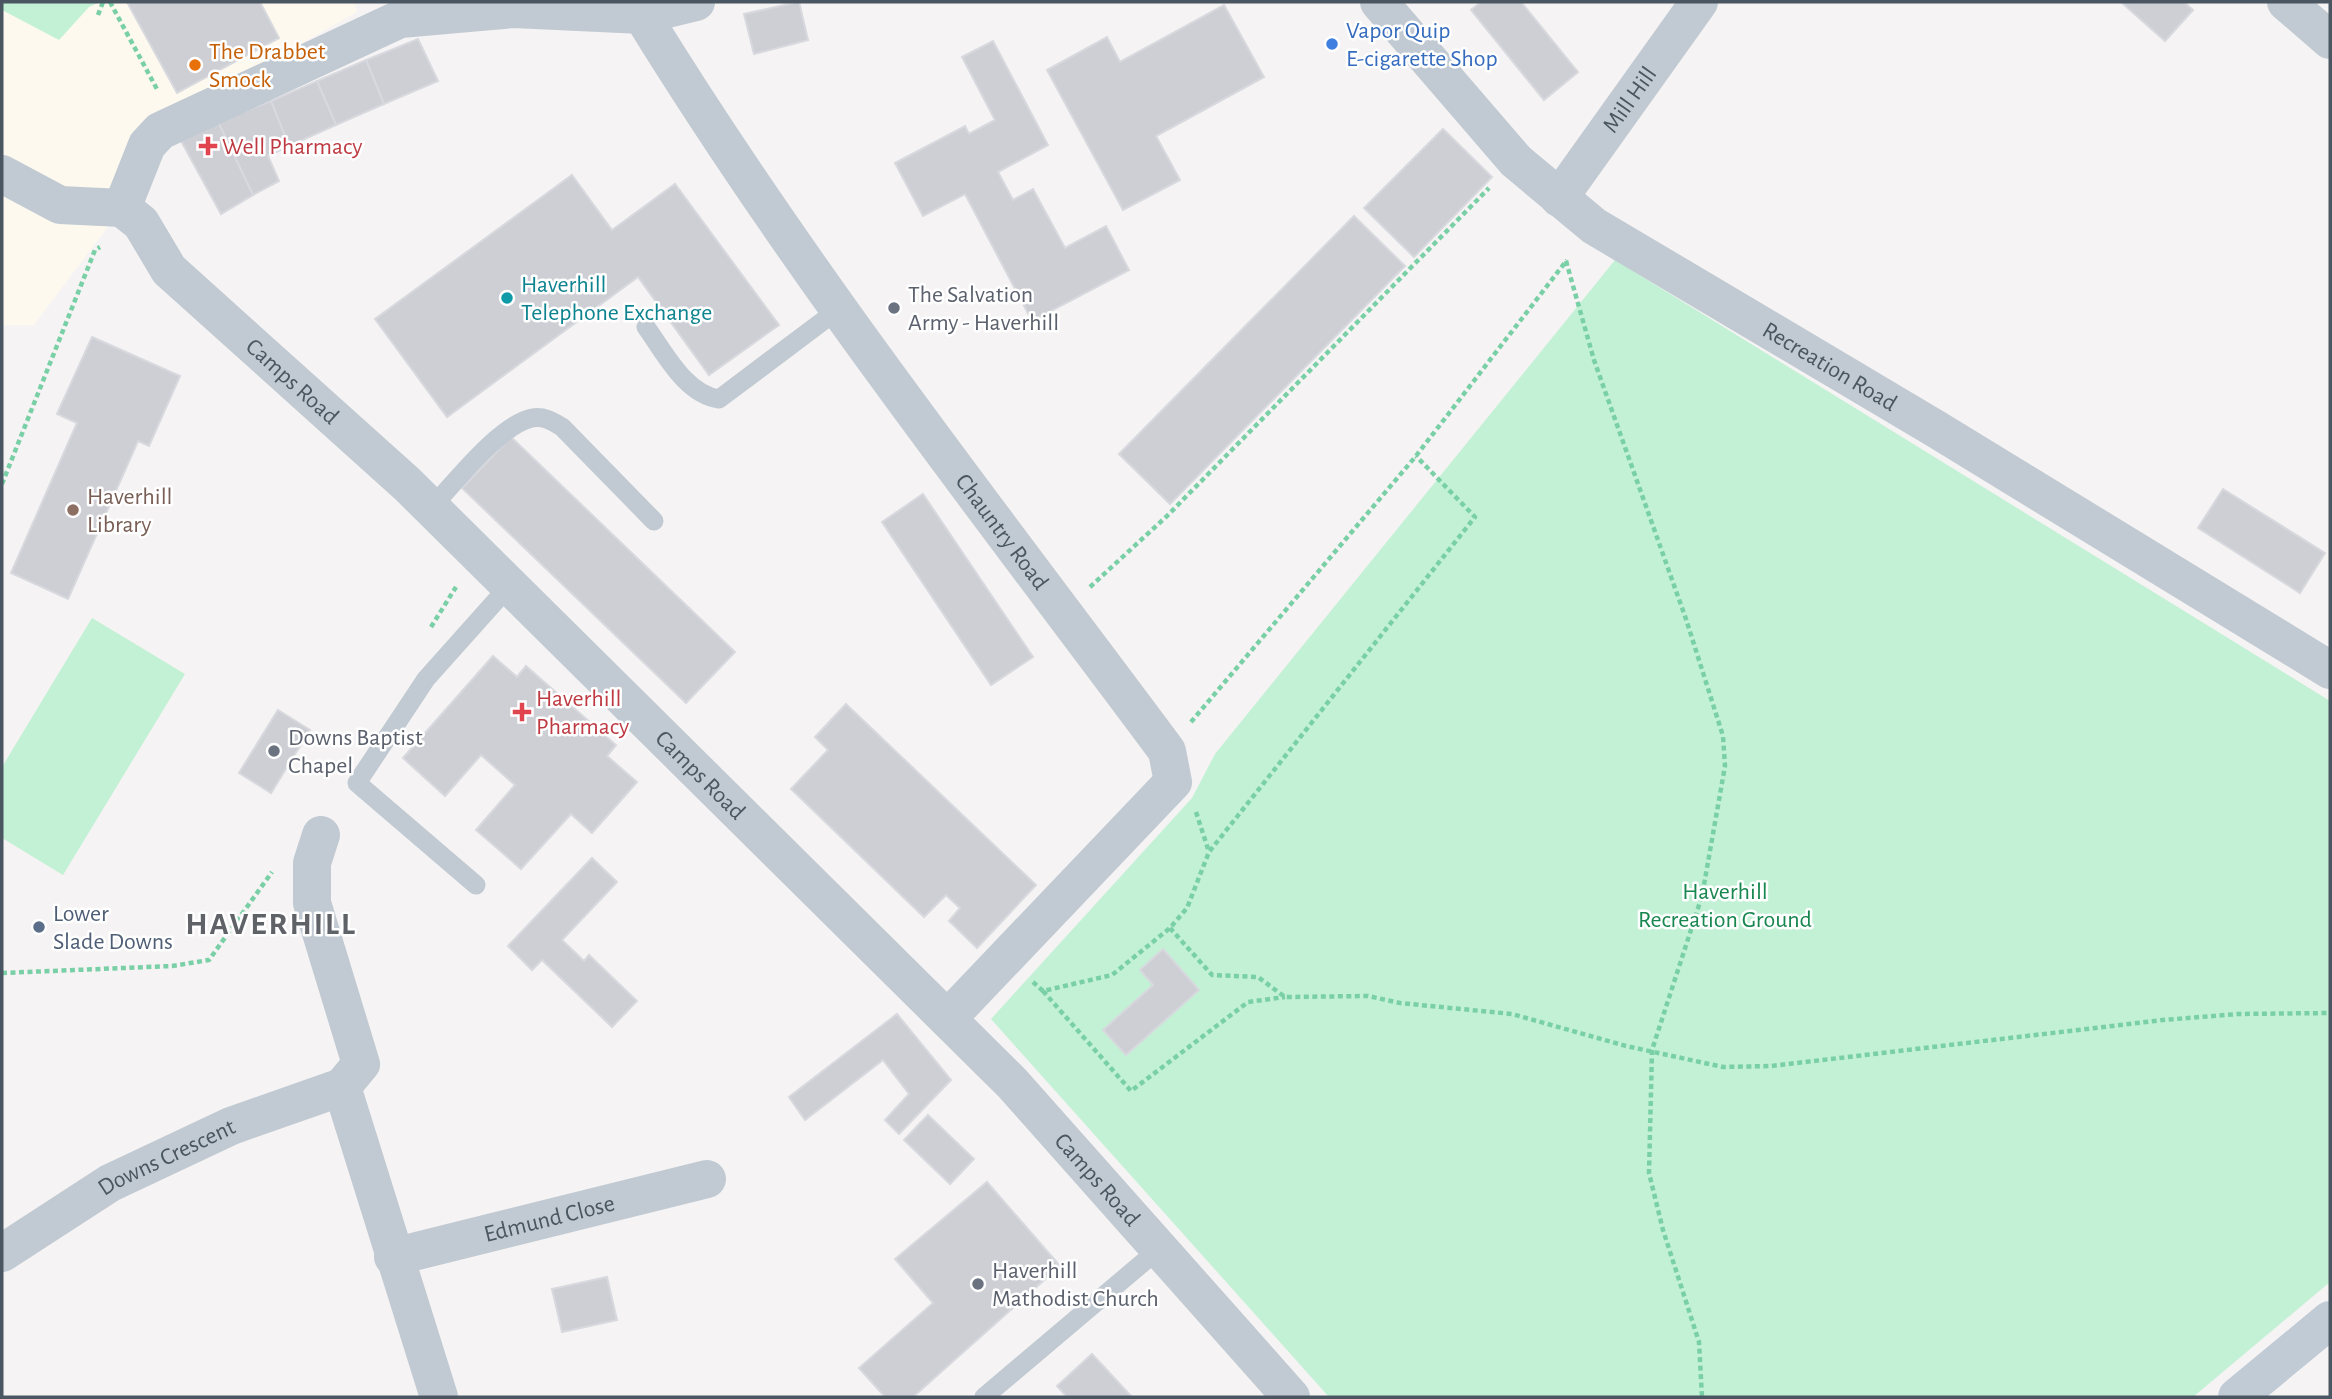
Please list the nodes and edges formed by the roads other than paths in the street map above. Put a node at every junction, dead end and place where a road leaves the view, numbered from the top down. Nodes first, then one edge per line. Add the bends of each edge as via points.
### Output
1 (696, 2) edge
2 (1379, 2) edge
3 (1699, 2) edge
4 (2286, 2) edge
5 (642, 15) junction
6 (2330, 40) edge
7 (2, 173) edge
8 (1559, 198) junction
9 (132, 216) junction
10 (839, 309) junction
11 (646, 327) dead end
12 (431, 508) junction
13 (654, 521) dead end
14 (509, 586) junction
15 (2330, 670) edge
16 (321, 835) dead end
17 (476, 885) dead end
18 (948, 1018) junction
19 (342, 1087) junction
20 (707, 1179) dead end
21 (1159, 1249) junction
22 (2, 1253) edge
23 (393, 1257) junction
24 (2329, 1324) edge
25 (439, 1397) edge
26 (984, 1397) edge
27 (1291, 1397) edge
28 (2237, 1397) edge

1 - 5 street
2 - 8 street, Recreation Road via 1516,161
3 - 8 street, Mill Hill
4 - 6 street
5 - 9 street via 514,9 400,19 160,131 147,145
5 - 10 street, Chauntry Road via 690,93
7 - 9 street via 60,205
8 - 15 street, Recreation Road via 1594,226
9 - 12 street, Camps Road via 176,277
10 - 11 lane via 719,399 692,388
10 - 18 street, Chauntry Road via 1167,751 1173,782
12 - 13 lane via 503,435 531,418 547,418 562,427
12 - 14 street, Camps Road
14 - 17 lane via 426,679 356,783
14 - 18 street, Camps Road
16 - 19 street via 312,863 312,903 361,1064
18 - 21 street, Camps Road
19 - 22 street, Downs Crescent via 231,1126 110,1183
19 - 23 street
20 - 23 street, Edmund Close
21 - 26 lane
21 - 27 street, Camps Road
23 - 25 street
24 - 28 street

